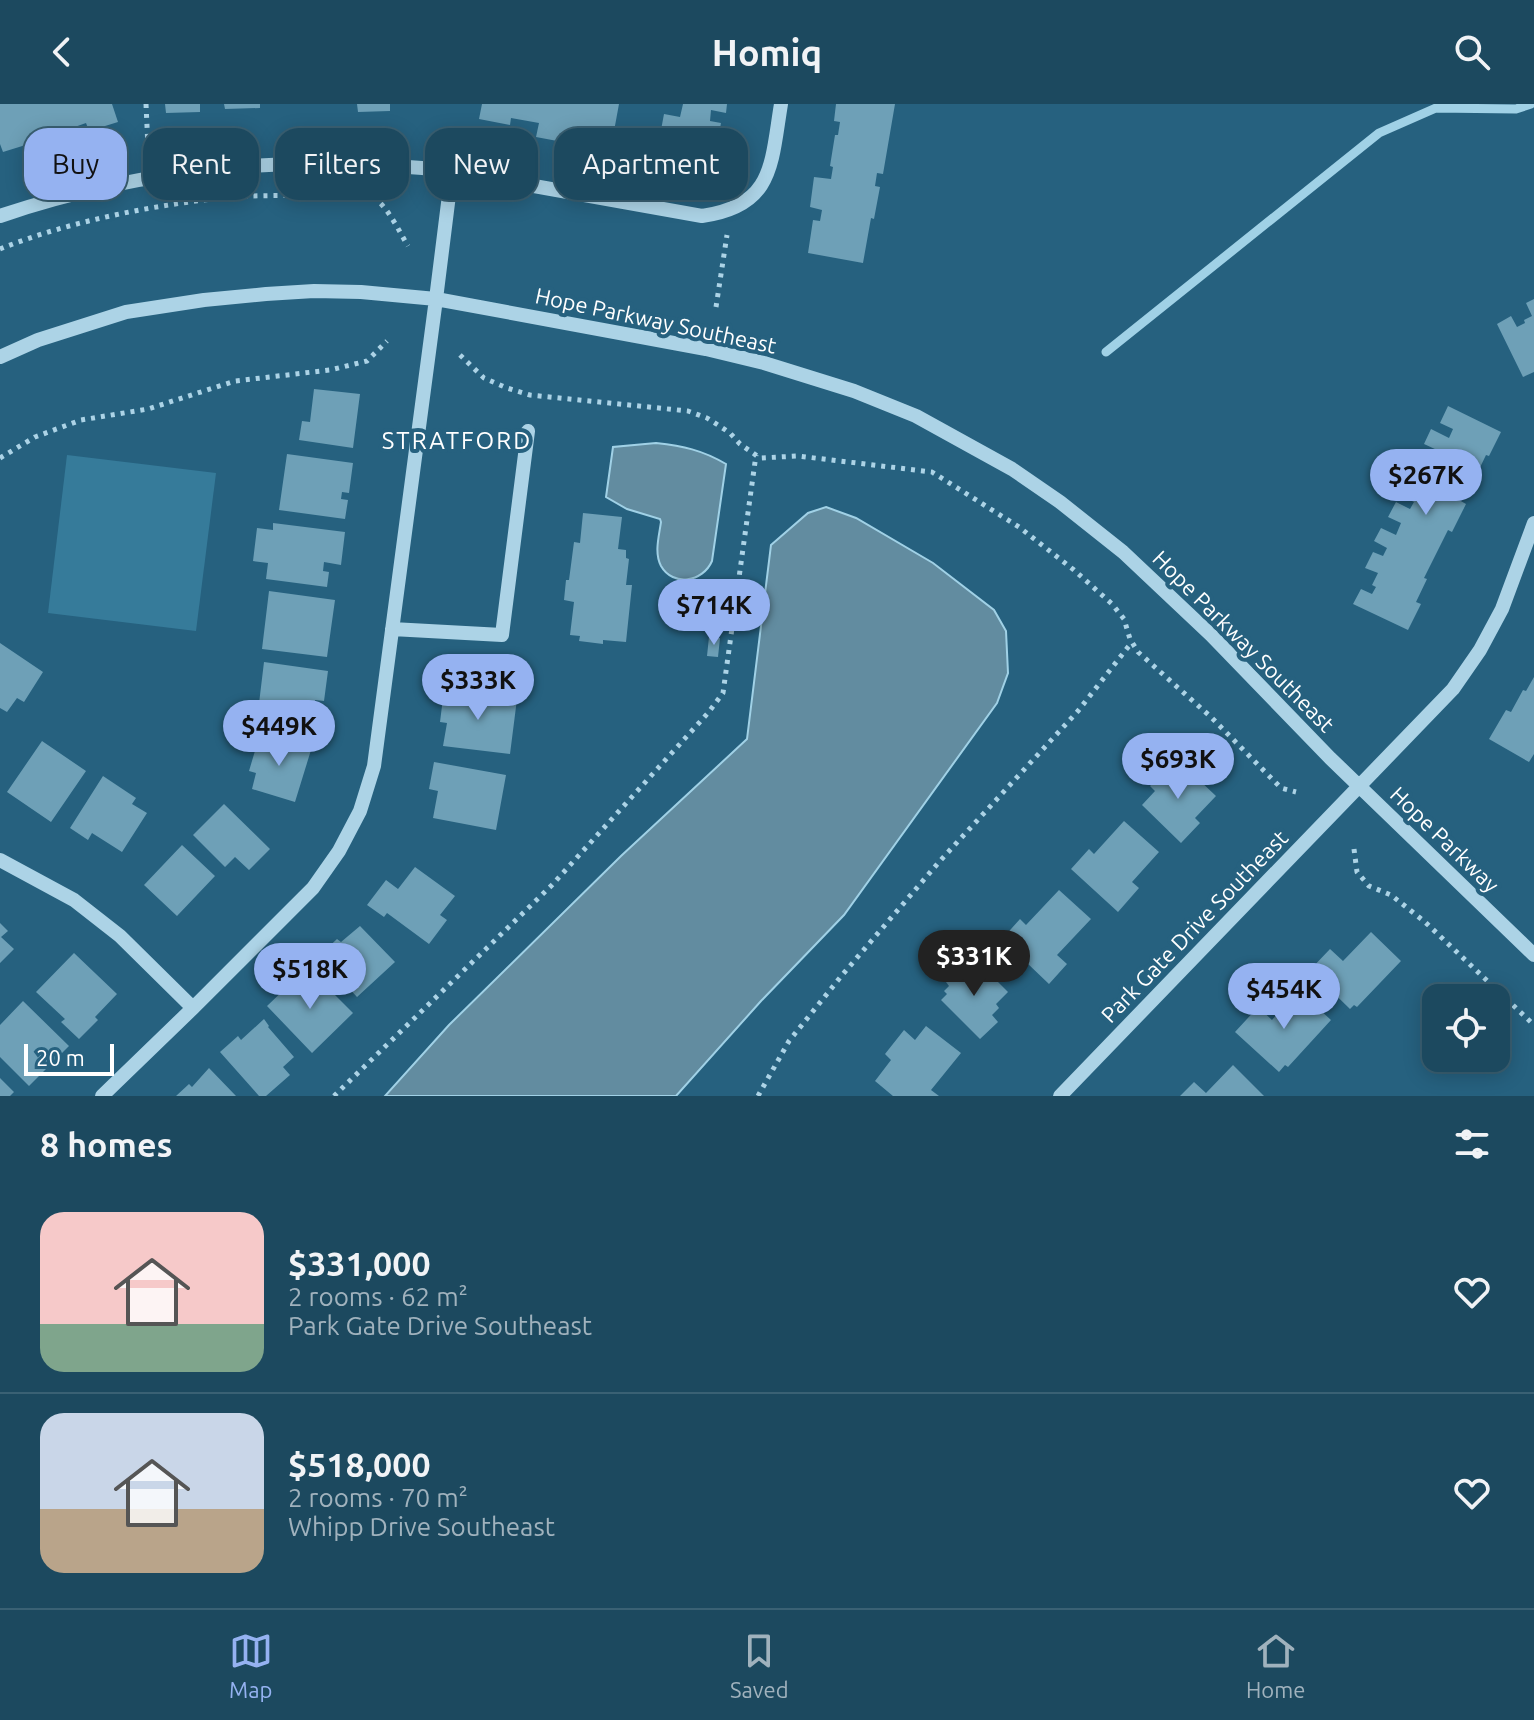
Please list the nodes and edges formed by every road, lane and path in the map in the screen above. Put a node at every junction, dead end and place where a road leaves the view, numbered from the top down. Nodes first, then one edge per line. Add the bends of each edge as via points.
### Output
1 (146, 104) edge
2 (781, 104) edge
3 (147, 128) edge
4 (425, 169) edge
5 (538, 186) edge
6 (448, 200) edge
7 (0, 216) edge
8 (727, 235) dead end
9 (408, 246) dead end
10 (0, 249) edge
11 (436, 299) junction
12 (716, 307) dead end
13 (387, 341) dead end
14 (460, 355) dead end
15 (0, 357) edge
16 (528, 431) dead end
17 (756, 455) junction
18 (0, 458) edge
19 (1534, 523) edge
20 (392, 629) junction
21 (1132, 642) junction
22 (1360, 787) junction
23 (1296, 792) dead end
24 (1354, 849) dead end
25 (0, 860) edge
26 (1534, 955) edge
27 (193, 1008) junction
28 (1534, 1025) edge
29 (102, 1096) edge
30 (334, 1096) edge
31 (758, 1096) edge
32 (1060, 1096) edge

1 - 3 path
2 - 5 street via 770,168 760,188 725,213 702,216
4 - 7 street via 331,164 185,173 109,186
6 - 11 street
8 - 12 path
9 - 10 path via 383,206 372,197 350,194 233,197 159,207 63,228
11 - 15 street, Hope Parkway Southeast via 314,291 204,300 126,312
11 - 20 street
11 - 22 street, Hope Parkway Southeast via 764,363 916,416 1012,469 1123,552
13 - 18 path via 367,361 235,381 148,409 81,420 35,437
14 - 17 path via 484,378 530,395 688,411 718,425
16 - 20 street via 502,635
17 - 21 path via 932,472 1019,527 1074,570 1112,604
17 - 30 path via 723,693 552,885
19 - 22 street, Park Gate Drive Southeast via 1502,609 1480,650 1453,689
20 - 27 street via 374,766 360,811 339,851 313,888
21 - 23 path via 1281,788
21 - 31 path via 1078,711 843,974 789,1041
22 - 26 street, Hope Parkway
22 - 32 street, Park Gate Drive Southeast
24 - 28 path via 1357,872 1369,886 1391,895 1425,922
25 - 27 street via 74,900 120,936
27 - 29 street

